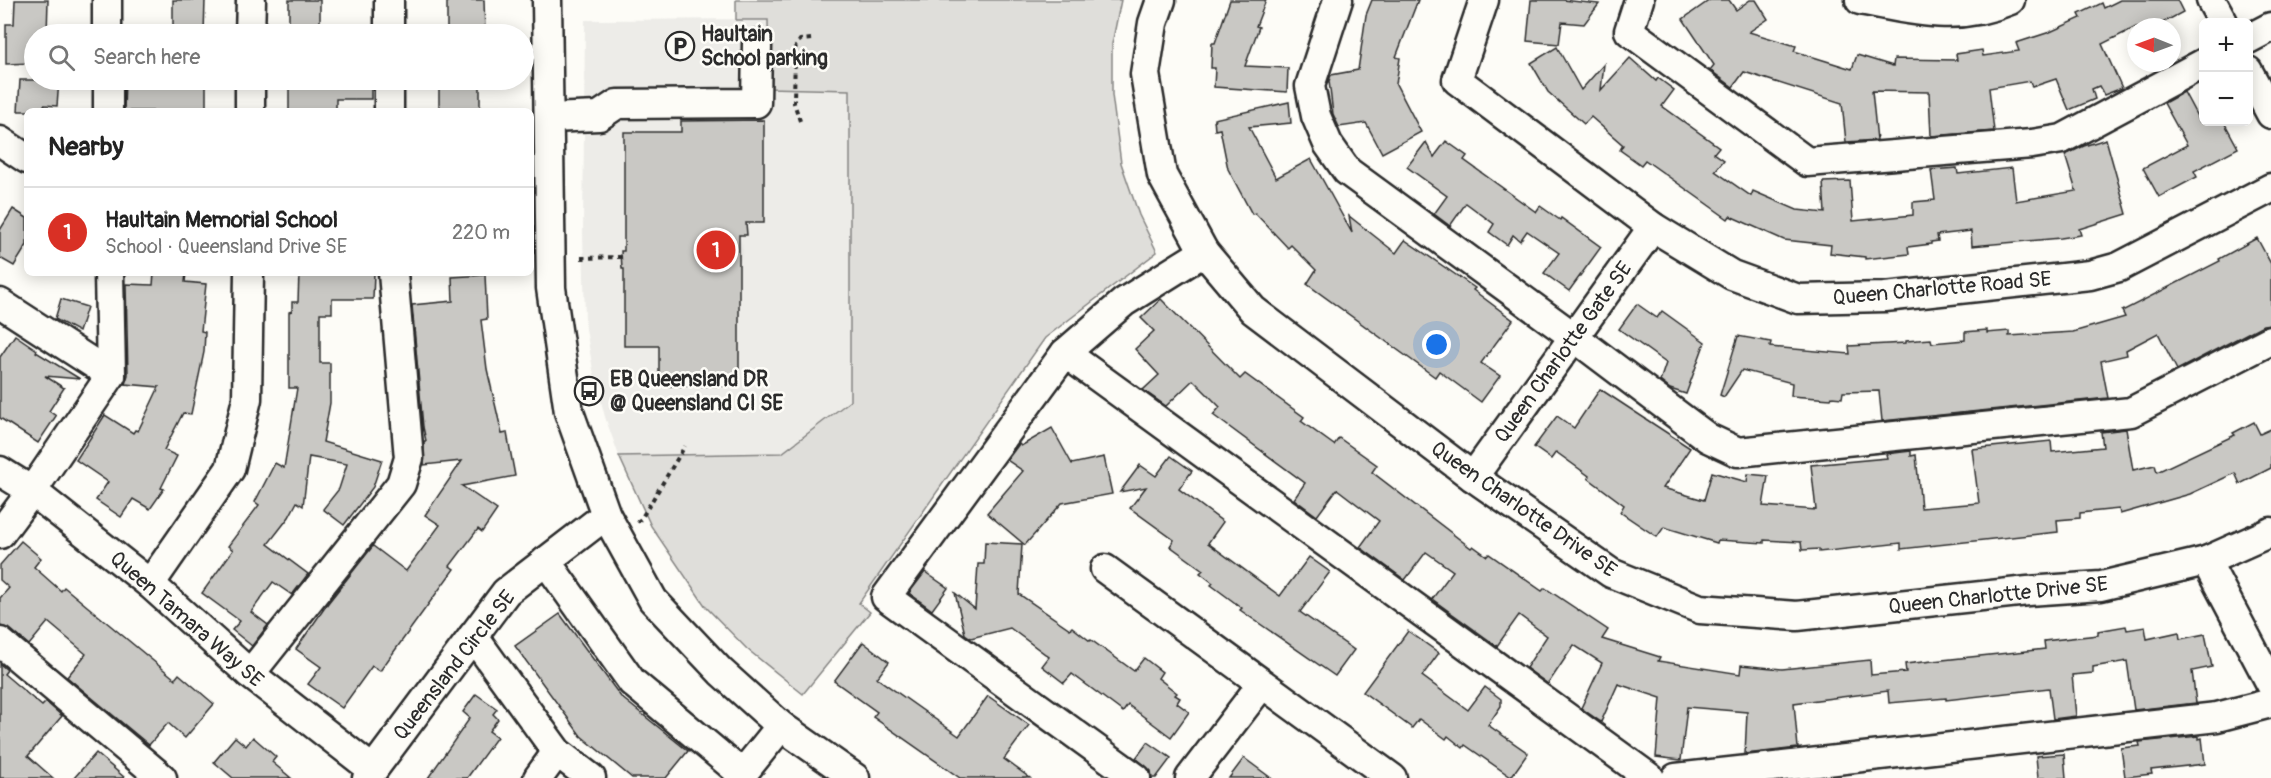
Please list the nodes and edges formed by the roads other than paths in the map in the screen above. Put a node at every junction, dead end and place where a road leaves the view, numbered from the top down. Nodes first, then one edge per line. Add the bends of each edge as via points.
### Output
1 (107, 0) edge
2 (250, 0) edge
3 (388, 0) edge
4 (547, 0) edge
5 (1161, 0) edge
6 (1338, 0) edge
7 (1484, 0) edge
8 (1639, 0) edge
9 (1860, 0) edge
10 (2010, 0) edge
11 (2211, 0) edge
12 (2221, 18) edge
13 (107, 24) edge
14 (250, 24) edge
15 (389, 24) edge
16 (2271, 27) edge
17 (2253, 36) edge
18 (757, 44) dead end
19 (2199, 66) edge
20 (2249, 72) edge
21 (108, 90) edge
22 (250, 90) edge
23 (389, 90) edge
24 (108, 108) edge
25 (250, 108) edge
26 (389, 108) edge
27 (2271, 114) edge
28 (549, 118) junction
29 (0, 141) edge
30 (24, 157) edge
31 (2271, 188) edge
32 (1653, 227) junction
33 (1204, 252) junction
34 (109, 276) edge
35 (249, 276) edge
36 (393, 276) edge
37 (0, 303) edge
38 (1574, 337) junction
39 (2271, 340) edge
40 (1065, 353) junction
41 (111, 375) junction
42 (0, 471) edge
43 (1473, 477) junction
44 (32, 491) junction
45 (612, 525) junction
46 (2271, 532) edge
47 (0, 534) edge
48 (546, 561) junction
49 (2206, 561) junction
50 (1105, 569) dead end
51 (150, 584) junction
52 (473, 636) junction
53 (0, 642) edge
54 (250, 674) junction
55 (1262, 684) junction
56 (2271, 684) edge
57 (2271, 703) edge
58 (781, 726) junction
59 (557, 752) junction
60 (370, 774) edge
61 (741, 776) edge
62 (162, 778) edge
63 (538, 778) edge
64 (591, 778) edge
65 (855, 778) edge
66 (1136, 778) edge
67 (1190, 778) edge
68 (1392, 778) edge
69 (1650, 778) edge
70 (1676, 778) edge

1 - 13 street
2 - 14 street
3 - 15 street
4 - 28 street
5 - 33 street, Queen Charlotte Drive SE via 1145,74 1162,175
6 - 38 street via 1310,86 1316,116 1328,144 1347,171
7 - 32 street, Queen Charlotte Road SE via 1456,80
8 - 19 street via 1629,31 1808,162 2062,139
9 - 10 street via 1934,14 1977,11
11 - 12 street
16 - 17 street
18 - 28 street via 756,103 617,104 598,117
20 - 27 street
21 - 24 street
22 - 25 street
23 - 26 street
28 - 45 street via 550,288 569,412
29 - 30 street
31 - 32 street, Queen Charlotte Road SE via 2119,267 2090,275 1885,297 1798,299 1732,275
32 - 38 street, Queen Charlotte Gate SE
33 - 40 street via 1124,302
33 - 43 street, Queen Charlotte Drive SE via 1253,310
34 - 41 street
35 - 51 street via 247,399 230,469
36 - 54 street via 410,458 401,484
37 - 41 street
38 - 39 street via 1708,438 1738,453 2131,412
38 - 43 street, Queen Charlotte Gate SE
40 - 66 street via 886,597
40 - 69 street
41 - 44 street
42 - 44 street, Queen Tamara Way SE
43 - 49 street, Queen Charlotte Drive SE via 1611,573 1700,609 1797,616 2102,586
44 - 47 street
44 - 51 street, Queen Tamara Way SE
45 - 48 street, Queensland Circle SE
45 - 58 street via 653,600 721,672
46 - 49 street, Queen Charlotte Drive SE
48 - 52 street, Queensland Circle SE via 506,592
48 - 61 street via 632,682
49 - 56 street
50 - 55 street
51 - 54 street, Queen Tamara Way SE
52 - 59 street
52 - 60 street, Queensland Circle SE
53 - 62 street
54 - 60 street, Queen Tamara Way SE
55 - 67 street
55 - 68 street
57 - 70 street via 2217,717
58 - 61 street
58 - 65 street
59 - 63 street
59 - 64 street

